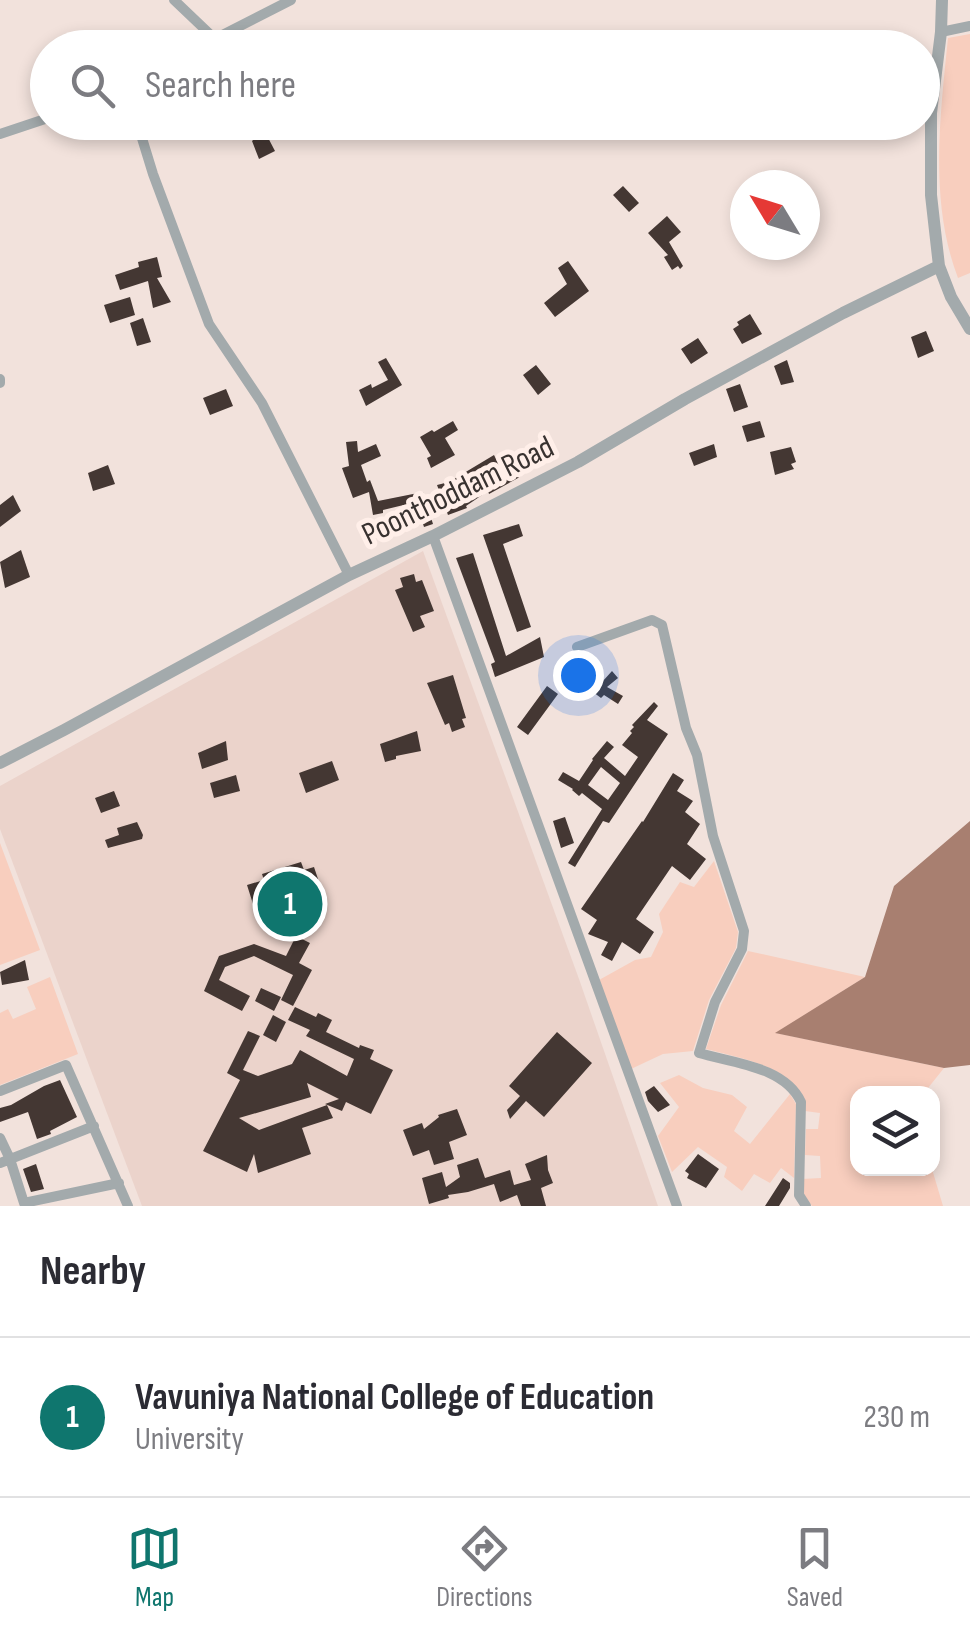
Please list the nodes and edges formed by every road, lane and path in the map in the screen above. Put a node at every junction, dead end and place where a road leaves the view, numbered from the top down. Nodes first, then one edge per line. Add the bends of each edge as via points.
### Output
1 (174, 0) edge
2 (292, 0) edge
3 (942, 0) edge
4 (970, 26) edge
5 (206, 30) edge
6 (233, 30) edge
7 (940, 32) joint
8 (30, 124) edge
9 (0, 134) edge
10 (143, 140) edge
11 (931, 140) edge
12 (939, 266) junction
13 (970, 329) edge
14 (433, 536) junction
15 (349, 575) junction
16 (578, 648) dead end
17 (0, 763) edge
18 (0, 1091) edge
19 (94, 1126) junction
20 (0, 1138) edge
21 (5, 1161) edge
22 (119, 1183) junction
23 (128, 1206) edge
24 (678, 1206) edge
25 (806, 1206) edge

1 - 5 street
2 - 6 street
3 - 7 street
4 - 7 street
8 - 9 street
10 - 15 street via 208,324 262,403
11 - 12 street
12 - 13 street
12 - 14 street, Poonthoddam Road
14 - 15 street, Poonthoddam Road
14 - 24 street
15 - 17 street, Poonthoddam Road
16 - 25 street via 652,620 662,624 713,836 744,931 700,1053 772,1073 795,1089 801,1102 799,1195
18 - 19 street via 66,1064
19 - 21 street
19 - 22 street
20 - 21 street
21 - 22 street via 24,1203
22 - 23 street

